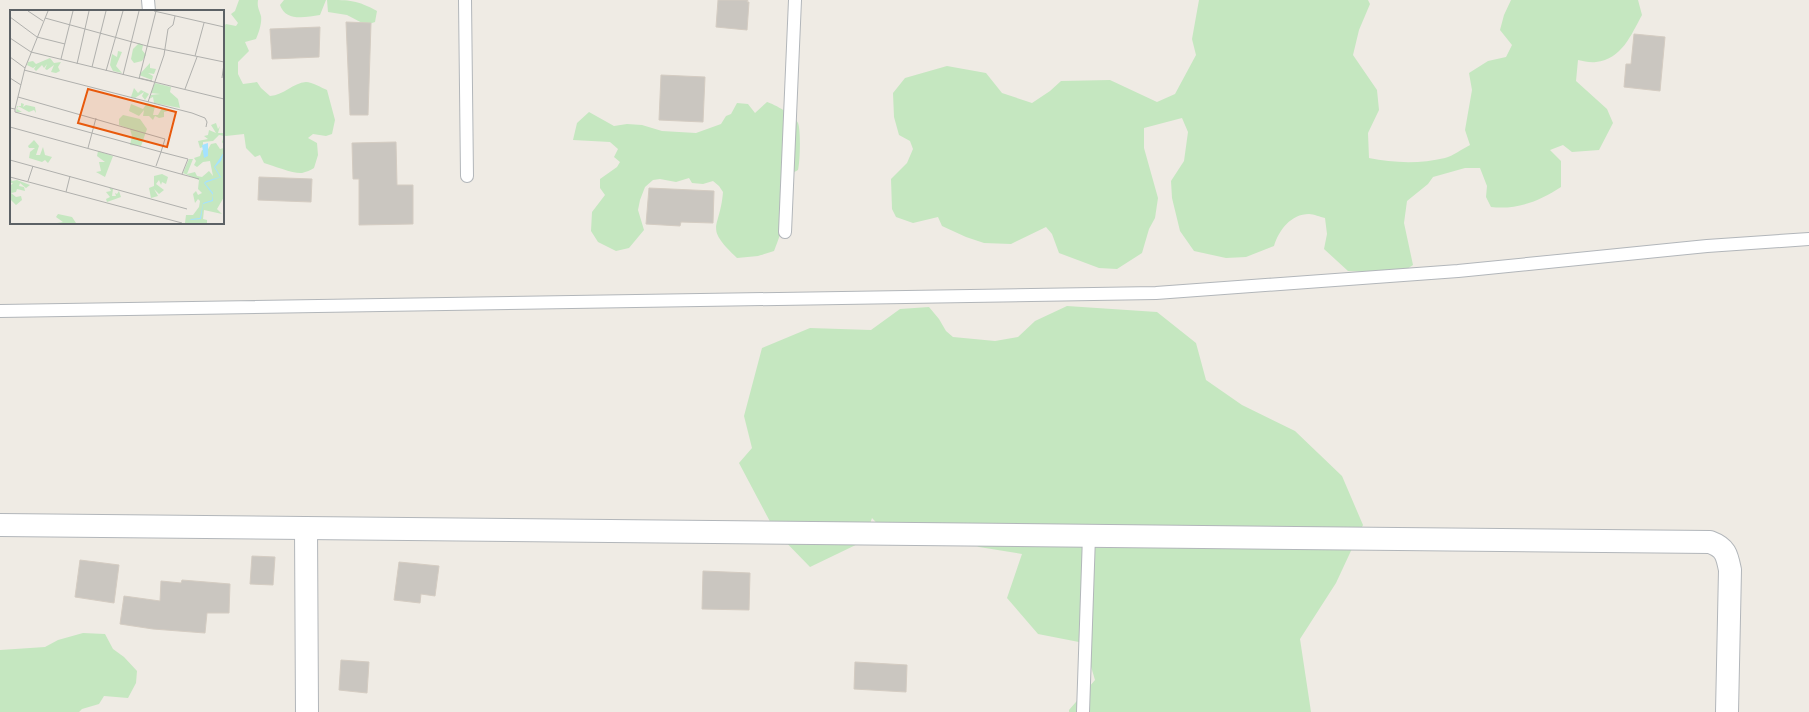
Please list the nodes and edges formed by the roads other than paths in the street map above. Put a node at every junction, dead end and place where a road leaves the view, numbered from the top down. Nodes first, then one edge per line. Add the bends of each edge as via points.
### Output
1 (148, 0) edge
2 (465, 0) edge
3 (795, 0) edge
4 (149, 10) edge
5 (467, 176) dead end
6 (785, 232) dead end
7 (1809, 239) edge
8 (0, 311) edge
9 (0, 525) edge
10 (306, 528) junction
11 (1088, 536) junction
12 (307, 712) edge
13 (1083, 712) edge
14 (1727, 712) edge

1 - 4 lane
2 - 5 lane
3 - 6 lane
7 - 8 lane via 1707,246 1458,271 1156,293
9 - 10 street
10 - 11 street
10 - 12 street
11 - 13 lane
11 - 14 street via 1710,542 1720,546 1727,555 1730,570

